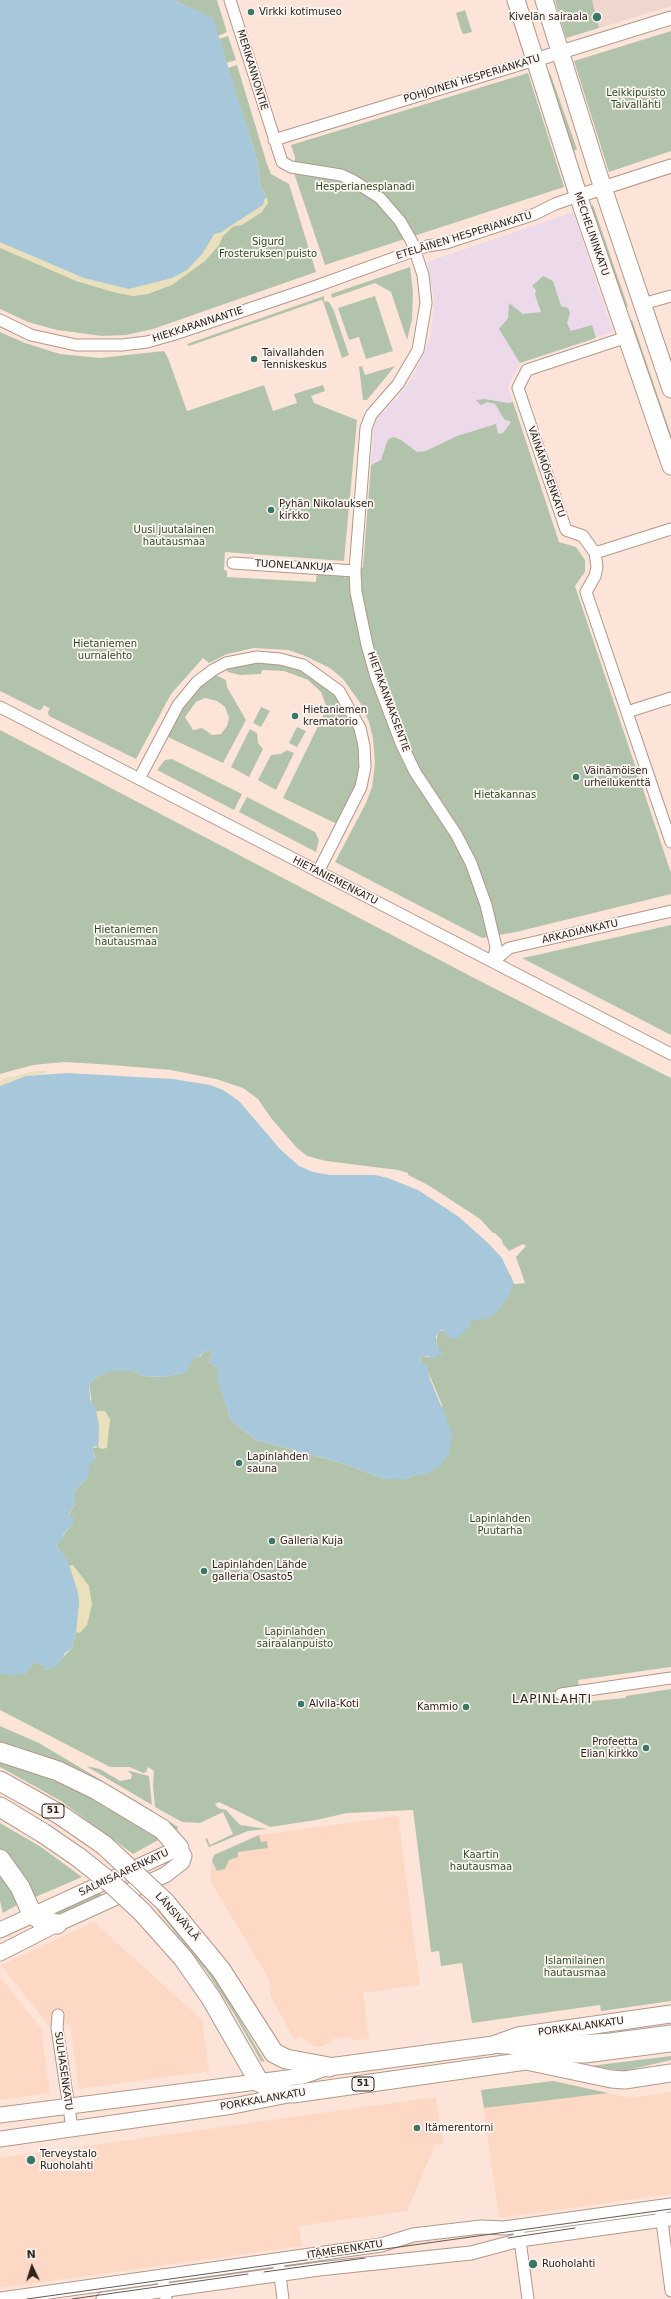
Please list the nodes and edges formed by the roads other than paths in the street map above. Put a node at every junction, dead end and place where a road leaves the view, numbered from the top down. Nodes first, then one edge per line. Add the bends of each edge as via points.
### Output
1 (230, 0) edge
2 (516, 0) edge
3 (544, 0) edge
4 (671, 18) edge
5 (559, 53) junction
6 (535, 60) junction
7 (274, 140) junction
8 (671, 166) edge
9 (603, 187) junction
10 (578, 196) junction
11 (416, 250) junction
12 (324, 283) joint
13 (671, 296) edge
14 (642, 304) junction
15 (0, 320) edge
16 (627, 337) junction
17 (671, 389) edge
18 (671, 466) edge
19 (671, 529) edge
20 (595, 553) junction
21 (233, 563) dead end
22 (355, 571) junction
23 (671, 698) edge
24 (0, 707) edge
25 (627, 712) junction
26 (139, 779) junction
27 (671, 842) edge
28 (318, 872) junction
29 (671, 911) edge
30 (493, 962) junction
31 (671, 1054) edge
32 (671, 1678) edge
33 (561, 1694) dead end
34 (0, 1752) edge
35 (0, 1781) edge
36 (0, 1807) edge
37 (179, 1848) junction
38 (0, 1859) edge
39 (32, 1914) junction
40 (57, 1924) junction
41 (0, 1930) edge
42 (0, 1953) edge
43 (58, 2014) dead end
44 (671, 2014) edge
45 (671, 2033) edge
46 (671, 2044) edge
47 (493, 2046) junction
48 (526, 2061) junction
49 (329, 2067) junction
50 (671, 2074) edge
51 (259, 2082) junction
52 (293, 2094) junction
53 (68, 2106) junction
54 (0, 2115) edge
55 (72, 2128) junction
56 (0, 2138) edge
57 (665, 2206) edge
58 (666, 2220) edge
59 (519, 2226) junction
60 (520, 2240) junction
61 (278, 2260) junction
62 (280, 2274) junction
63 (162, 2275) junction
64 (671, 2291) edge
65 (46, 2294) edge
66 (165, 2295) edge
67 (0, 2299) edge
68 (104, 2299) edge
69 (283, 2299) edge
70 (528, 2299) edge

1 - 7 street, MERIKANNONTIE
2 - 6 main road, MECHELININKATU
3 - 5 main road
4 - 5 street, POHJOINEN HESPERIANKATU
5 - 6 street, POHJOINEN HESPERIANKATU
5 - 9 main road
6 - 7 street, POHJOINEN HESPERIANKATU
6 - 10 main road, MECHELININKATU
7 - 11 street, HIETAKANNAKSENTIE via 282,162 286,165 341,175 368,189 397,217
8 - 9 street, ETELÄINEN HESPERIANKATU
9 - 10 street, ETELÄINEN HESPERIANKATU
9 - 14 main road
10 - 11 street, ETELÄINEN HESPERIANKATU via 535,214
10 - 16 main road, MECHELININKATU
11 - 12 street, ETELÄINEN HESPERIANKATU
11 - 22 street, HIETAKANNAKSENTIE via 426,292 422,331 418,350 407,372 368,420
12 - 15 street, HIEKKARANNANTIE via 175,334 122,345 93,347 56,342 31,335
13 - 14 street
14 - 17 main road
16 - 18 main road, MECHELININKATU
16 - 20 street, VÄINÄMÖISENKATU via 527,370 518,388 566,530 583,536
19 - 20 street
20 - 25 street via 595,576 586,592
21 - 22 street, TUONELANKUJA
22 - 30 street, HIETAKANNAKSENTIE via 360,614 376,677 415,772 456,834 471,863 486,905 496,947
23 - 25 street
24 - 26 street, HIETANIEMENKATU
25 - 27 street
26 - 28 street, HIETANIEMENKATU
26 - 28 street via 178,705 197,682 214,670 226,663 257,657 303,665 339,691 360,728 364,746 365,767 361,787
28 - 30 street, HIETANIEMENKATU
29 - 30 street, ARKADIANKATU via 509,948
30 - 31 street, HIETANIEMENKATU
32 - 33 street
34 - 37 highway via 58,1771 98,1790 162,1829
35 - 49 highway, LÄNSIVÄYLÄ / 51, bridge via 59,1814 104,1845 165,1902 221,1970 274,2053 286,2059
36 - 51 highway, 51, bridge via 78,1857 142,1912 183,1958 211,1998
37 - 39 main road, SALMISAARENKATU
37 - 40 main road, SALMISAARENKATU via 184,1856 182,1862 165,1875
38 - 39 highway via 16,1882
39 - 40 highway via 41,1920
39 - 41 main road, SALMISAARENKATU
40 - 42 main road, SALMISAARENKATU
43 - 53 street, SULHASENKATU via 57,2028
44 - 47 main road, PORKKALANKATU via 518,2036
45 - 47 main road, PORKKALANKATU / 51 via 610,2041 518,2047
46 - 48 main road, PORKKALANKATU via 585,2055 555,2055
47 - 49 main road, PORKKALANKATU / 51
48 - 50 main road, PORKKALANKATU via 612,2079
48 - 52 main road, PORKKALANKATU / 51
49 - 51 main road, PORKKALANKATU via 303,2076
51 - 52 main road, 51 via 272,2092
51 - 53 main road, PORKKALANKATU via 225,2084
52 - 55 main road, PORKKALANKATU via 233,2106
53 - 54 main road, PORKKALANKATU
53 - 55 street, SULHASENKATU
55 - 56 main road, PORKKALANKATU
57 - 58 street
57 - 59 street, ITÄMERENKATU
58 - 60 street, ITÄMERENKATU
58 - 64 street
59 - 60 street
59 - 61 street, ITÄMERENKATU via 476,2227 413,2235 381,2245
60 - 62 street, ITÄMERENKATU via 471,2253
60 - 70 street
61 - 62 street
61 - 63 street, ITÄMERENKATU
62 - 66 street, ITÄMERENKATU
62 - 69 street
63 - 65 street, ITÄMERENKATU
63 - 66 street
65 - 67 street
66 - 68 street, ITÄMERENKATU

